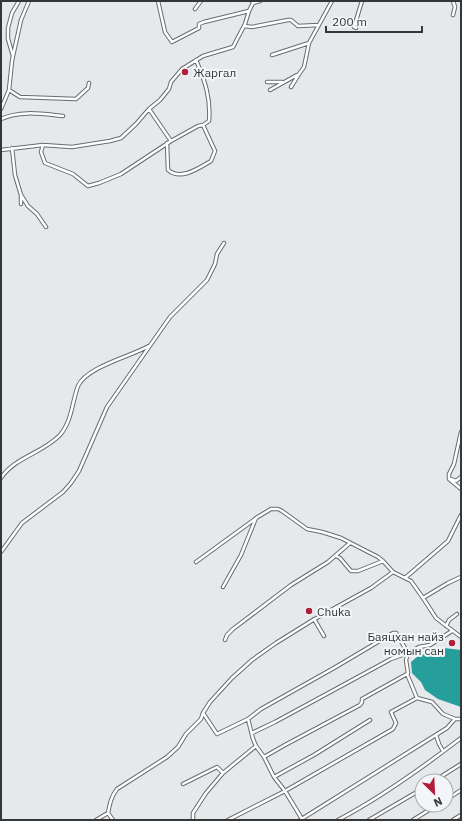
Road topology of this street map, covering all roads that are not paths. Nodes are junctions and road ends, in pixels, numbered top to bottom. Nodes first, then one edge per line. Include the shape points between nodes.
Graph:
1 (19, 1) edge
2 (29, 1) edge
3 (158, 1) edge
4 (200, 1) edge
5 (260, 1) edge
6 (332, 1) edge
7 (362, 1) edge
8 (454, 1) edge
9 (253, 2) edge
10 (194, 9) dead end
11 (248, 11) junction
12 (453, 15) dead end
13 (320, 25) junction
14 (244, 26) junction
15 (356, 28) dead end
16 (310, 43) junction
17 (272, 55) dead end
18 (12, 56) junction
19 (196, 60) junction
20 (299, 74) junction
21 (267, 82) dead end
22 (285, 82) junction
23 (89, 83) dead end
24 (291, 87) dead end
25 (9, 90) junction
26 (270, 90) dead end
27 (1, 109) edge
28 (149, 109) junction
29 (63, 116) dead end
30 (1, 119) edge
31 (203, 125) junction
32 (169, 142) junction
33 (43, 145) junction
34 (12, 148) junction
35 (1, 150) edge
36 (21, 195) junction
37 (21, 204) dead end
38 (46, 227) dead end
39 (224, 243) dead end
40 (152, 345) junction
41 (461, 432) edge
42 (1, 478) edge
43 (461, 478) edge
44 (449, 479) junction
45 (461, 488) edge
46 (265, 511) dead end
47 (461, 515) edge
48 (256, 518) junction
49 (350, 543) junction
50 (1, 552) edge
51 (336, 556) junction
52 (383, 561) junction
53 (196, 562) dead end
54 (393, 572) junction
55 (461, 577) edge
56 (405, 578) junction
57 (223, 587) dead end
58 (423, 598) junction
59 (457, 614) dead end
60 (314, 619) junction
61 (446, 626) junction
62 (452, 631) junction
63 (461, 633) edge
64 (458, 634) junction
65 (324, 636) dead end
66 (461, 637) edge
67 (225, 640) dead end
68 (408, 653) junction
69 (407, 674) junction
70 (417, 698) junction
71 (202, 713) junction
72 (248, 719) junction
73 (455, 719) junction
74 (461, 719) edge
75 (370, 720) dead end
76 (252, 733) junction
77 (436, 735) junction
78 (461, 738) edge
79 (256, 746) junction
80 (443, 751) junction
81 (264, 757) junction
82 (461, 764) edge
83 (223, 773) junction
84 (447, 773) edge
85 (274, 777) junction
86 (183, 784) dead end
87 (285, 791) junction
88 (414, 794) edge
89 (108, 812) junction
90 (425, 813) edge
91 (461, 815) edge
92 (301, 819) edge
93 (96, 820) edge
94 (113, 820) edge
95 (194, 820) edge
96 (228, 820) edge
97 (338, 820) edge
98 (370, 820) edge
99 (414, 820) edge
100 (453, 820) edge

1 - 18 street via 8,28
2 - 18 street via 21,20
3 - 11 street via 165,32 172,42 199,28 199,24
4 - 10 street
5 - 9 street
6 - 13 street
7 - 15 street via 354,27
8 - 12 street
9 - 11 street
11 - 14 street
13 - 14 street via 298,26 288,20 252,27
13 - 16 street
14 - 19 street via 232,47
16 - 17 street
16 - 20 street via 304,67
18 - 25 street
19 - 28 street via 182,70 160,100
19 - 31 street via 205,80 210,107 209,121
20 - 22 street
20 - 24 street
21 - 22 street
22 - 26 street
23 - 25 street via 88,88 76,98 20,97
25 - 27 street
28 - 32 street
28 - 33 street via 121,138 72,147
29 - 30 street via 10,114
31 - 32 street
31 - 32 street via 215,151 211,161 194,171 178,175 168,170
32 - 33 street via 121,174 88,186 73,174 45,163
33 - 34 street
34 - 35 street
34 - 36 street
36 - 37 street
36 - 38 street
39 - 40 street via 207,280 170,317
40 - 42 street via 95,370 83,379 60,435 20,460
40 - 50 street via 107,406 79,471 71,483 22,523
41 - 44 street
43 - 44 street via 456,481
44 - 45 street
46 - 48 street
47 - 56 street via 448,541
48 - 49 street via 272,509 278,509 307,529
48 - 53 street
48 - 57 street via 241,555
49 - 51 street
49 - 52 street
51 - 52 street via 351,571 358,571
51 - 67 street via 291,585 233,629
52 - 54 street
54 - 56 street
54 - 60 street via 371,588
55 - 58 street
56 - 58 street via 411,581
58 - 61 street via 436,618
59 - 61 street
60 - 65 street
60 - 71 street via 252,660 232,678
61 - 62 street
62 - 64 street
62 - 68 street via 430,645
63 - 64 street
64 - 66 street
68 - 69 street
68 - 72 street via 396,633 393,633
68 - 76 street via 391,659
69 - 70 street
69 - 81 street via 362,699 360,705
70 - 73 street via 432,702 442,714
70 - 87 street via 391,712 396,723 393,729
71 - 72 street via 217,734
71 - 89 street via 201,719 167,757 117,790 110,800
72 - 76 street
73 - 74 street
73 - 77 street via 448,728
75 - 85 street
76 - 79 street
77 - 80 street
77 - 92 street
78 - 80 street
79 - 81 street
79 - 83 street
80 - 97 street via 393,788
81 - 85 street
82 - 84 street
83 - 86 street via 218,767
83 - 95 street via 193,813
85 - 87 street
87 - 92 street
87 - 96 street
88 - 98 street
89 - 93 street
89 - 94 street
90 - 99 street
91 - 100 street

